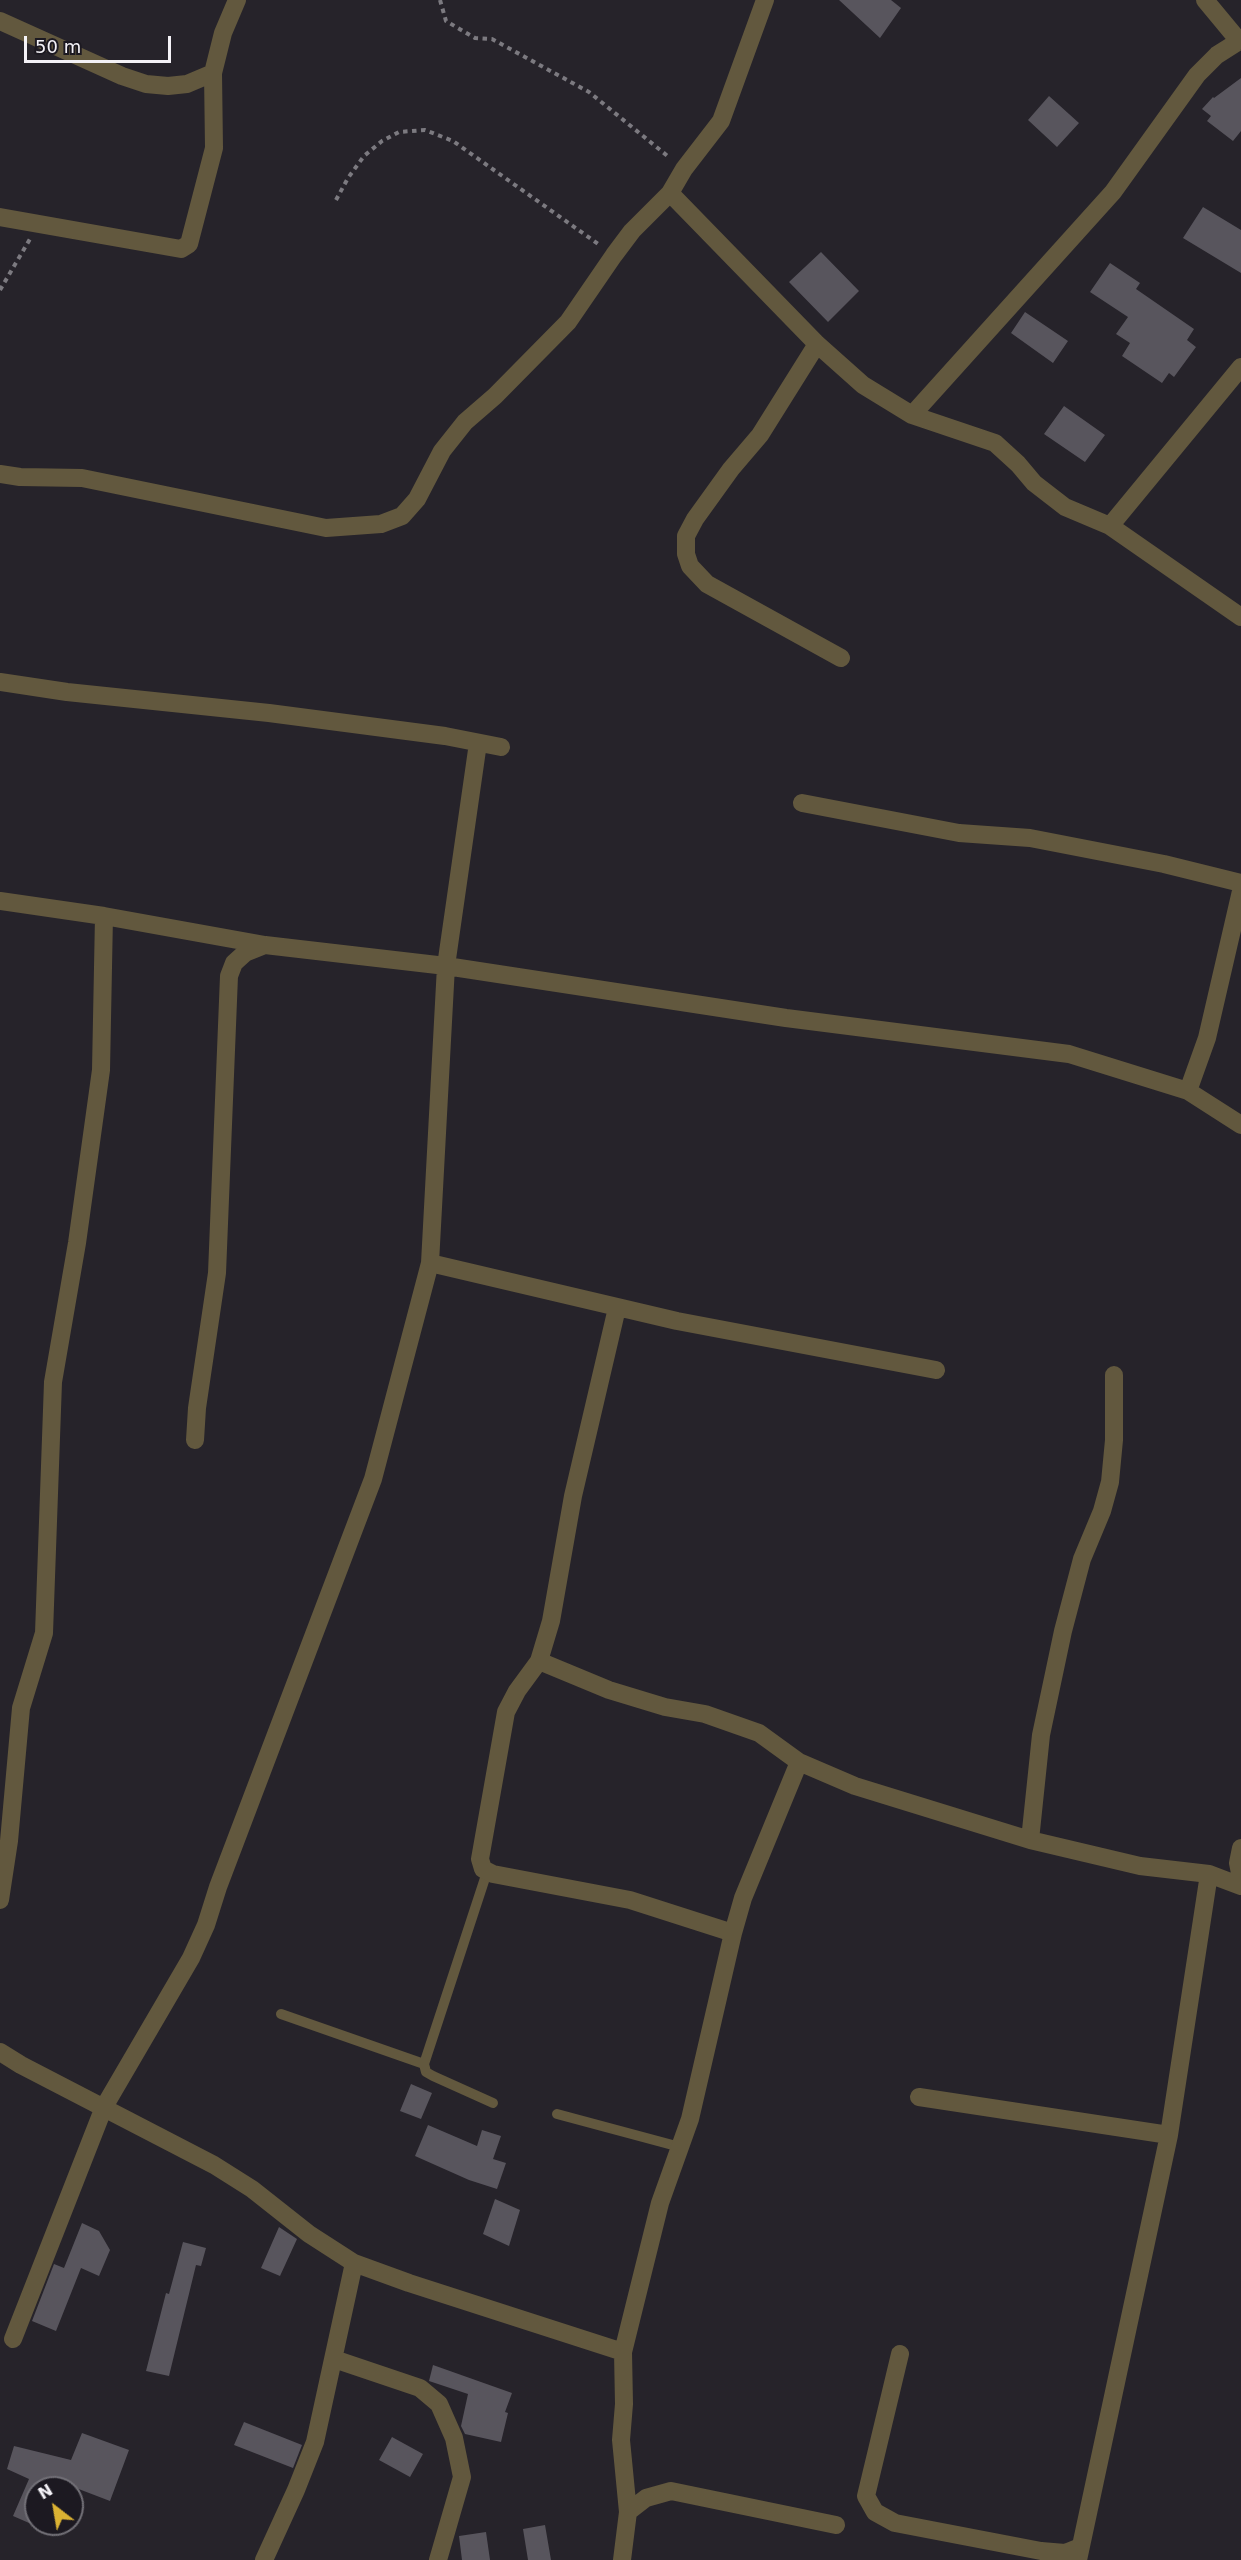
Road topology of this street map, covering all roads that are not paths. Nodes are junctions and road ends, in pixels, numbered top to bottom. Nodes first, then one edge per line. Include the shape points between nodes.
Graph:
1 (237, 0) edge
2 (765, 0) edge
3 (1205, 0) edge
4 (0, 21) edge
5 (1240, 41) edge
6 (213, 73) junction
7 (670, 193) junction
8 (0, 217) edge
9 (817, 344) junction
10 (1241, 367) edge
11 (912, 415) junction
12 (0, 474) edge
13 (1110, 526) junction
14 (1241, 617) edge
15 (841, 658) dead end
16 (0, 682) edge
17 (478, 743) junction
18 (501, 747) dead end
19 (802, 803) dead end
20 (1241, 883) edge
21 (1241, 891) edge
22 (0, 901) edge
23 (104, 916) junction
24 (265, 945) junction
25 (446, 966) junction
26 (1188, 1091) junction
27 (1241, 1125) edge
28 (430, 1263) junction
29 (618, 1308) junction
30 (936, 1370) dead end
31 (1114, 1375) dead end
32 (195, 1440) dead end
33 (539, 1661) junction
34 (799, 1762) junction
35 (1029, 1840) junction
36 (1241, 1848) edge
37 (488, 1872) junction
38 (1209, 1874) junction
39 (1241, 1878) edge
40 (1241, 1886) edge
41 (0, 1900) edge
42 (733, 1933) junction
43 (281, 2014) dead end
44 (0, 2052) edge
45 (424, 2064) junction
46 (919, 2097) dead end
47 (493, 2103) dead end
48 (104, 2108) junction
49 (557, 2114) dead end
50 (1168, 2135) junction
51 (680, 2147) junction
52 (354, 2263) junction
53 (13, 2339) dead end
54 (623, 2352) junction
55 (900, 2354) dead end
56 (334, 2359) junction
57 (628, 2512) junction
58 (836, 2525) dead end
59 (1079, 2553) edge
60 (264, 2560) edge
61 (438, 2560) edge
62 (622, 2560) edge

1 - 6 street
2 - 7 street via 721,121
3 - 5 street
4 - 6 street via 146,84 187,84
5 - 11 street via 1217,55 1197,75 1113,192
6 - 8 street via 214,148 189,244 171,249
7 - 9 street
7 - 12 street via 632,231 568,322 465,422 402,516 381,524 326,528 82,478
9 - 11 street via 863,385
9 - 15 street via 760,435 695,519 686,536 686,554 690,566 707,584
10 - 13 street
11 - 13 street via 995,443 1034,483 1065,507
13 - 14 street
16 - 17 street via 269,713
17 - 18 street
17 - 25 street
19 - 20 street via 960,833 1030,838
21 - 26 street via 1207,1038
22 - 23 street
23 - 24 street
23 - 41 street via 101,1070 53,1382 44,1634 21,1708
24 - 25 street
24 - 32 street via 245,953 234,963 229,976 217,1273
25 - 26 street via 786,1018 1069,1054
25 - 28 street
26 - 27 street
28 - 29 street
28 - 48 street via 373,1479 207,1924
29 - 30 street
29 - 33 street
31 - 35 street via 1110,1482 1082,1559 1063,1631 1041,1735
33 - 34 street via 609,1690 705,1714 759,1733
33 - 37 street via 506,1712 480,1858
34 - 35 street via 855,1786
34 - 42 street via 743,1898
35 - 38 street via 1140,1866
36 - 39 street
37 - 42 street via 609,1894
37 - 45 lane
38 - 40 street
38 - 50 street
42 - 51 street
43 - 45 lane
44 - 48 street
45 - 47 lane via 426,2072 433,2076
46 - 50 street
48 - 52 street via 252,2188 309,2234
48 - 53 street
49 - 51 lane
50 - 59 street
51 - 54 street via 660,2203
52 - 54 street
52 - 56 street
54 - 57 street via 621,2440
55 - 59 street via 866,2496 875,2512 895,2523 1041,2551
56 - 60 street via 315,2442
56 - 61 street via 420,2388 439,2404 454,2438 462,2477
57 - 58 street via 646,2498 671,2491
57 - 62 street

